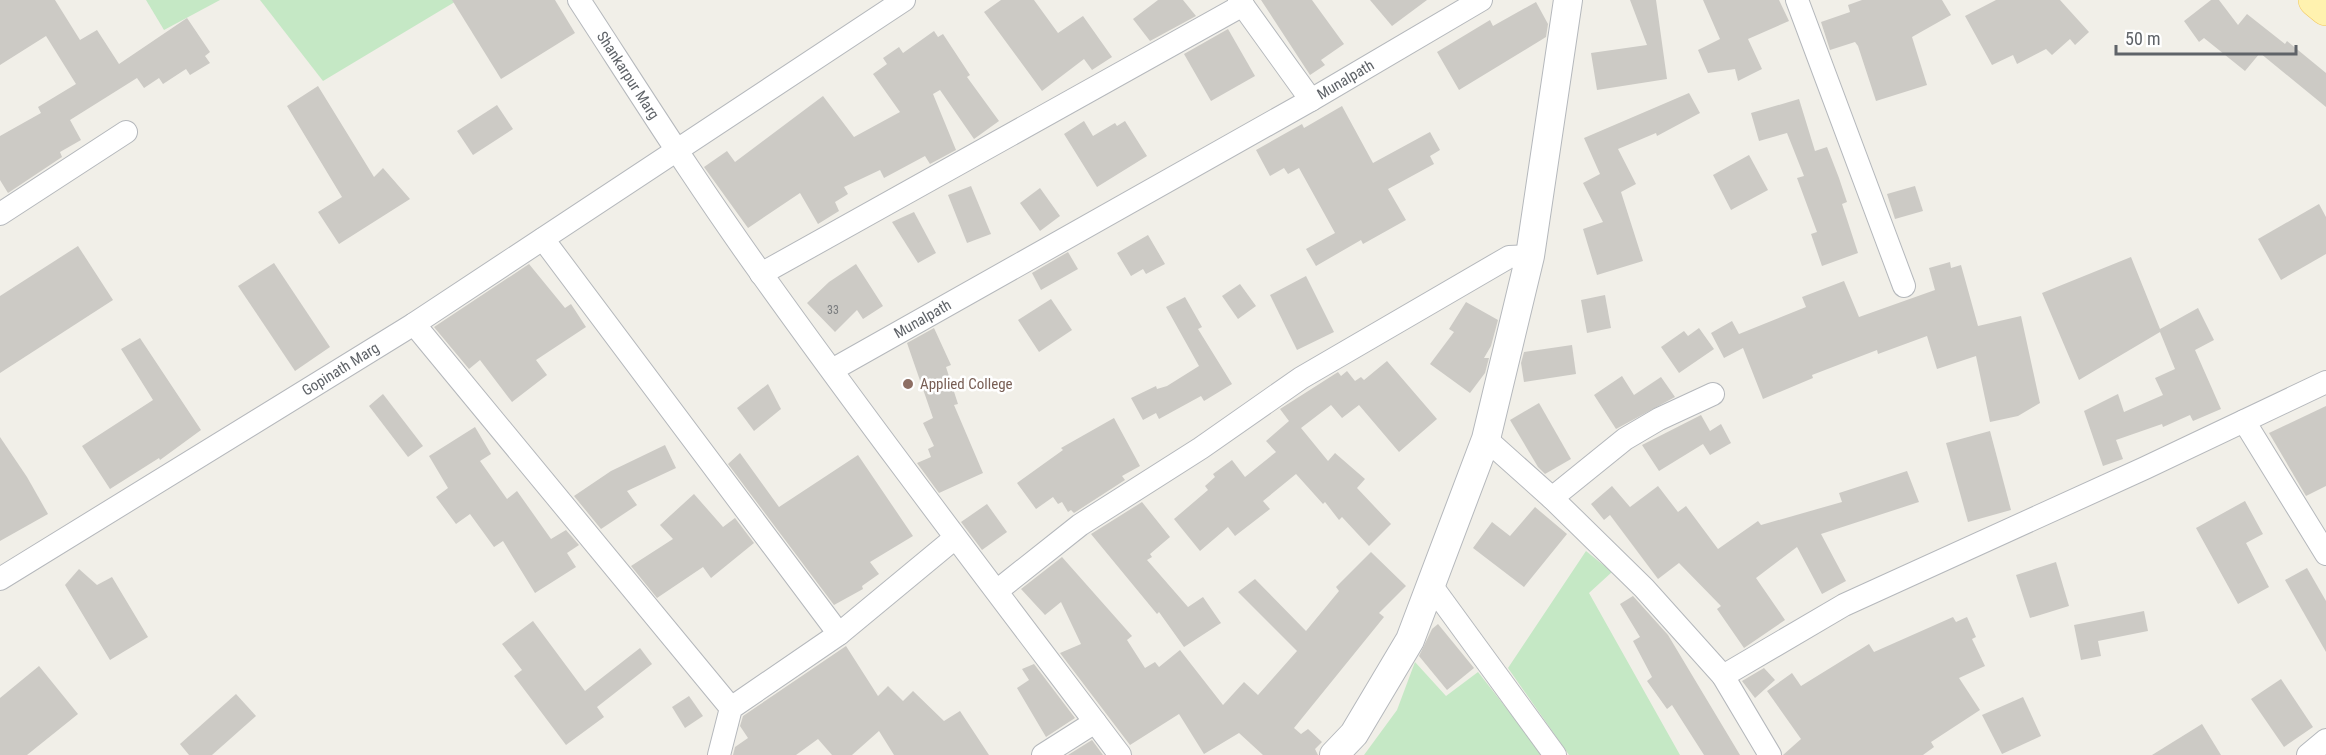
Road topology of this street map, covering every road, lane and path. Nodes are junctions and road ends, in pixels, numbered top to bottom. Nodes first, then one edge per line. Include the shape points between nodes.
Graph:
1 (579, 0) edge
2 (904, 0) edge
3 (1481, 0) edge
4 (1568, 0) edge
5 (1797, 0) edge
6 (2315, 0) edge
7 (1241, 2) edge
8 (2326, 9) edge
9 (1311, 100) junction
10 (126, 132) dead end
11 (677, 151) junction
12 (0, 214) edge
13 (543, 239) junction
14 (1530, 256) junction
15 (761, 274) junction
16 (1904, 286) dead end
17 (414, 324) junction
18 (832, 370) junction
19 (2326, 382) edge
20 (1713, 394) dead end
21 (2244, 421) junction
22 (1486, 440) junction
23 (1552, 498) junction
24 (956, 538) junction
25 (2326, 554) edge
26 (0, 579) edge
27 (1431, 585) junction
28 (998, 590) junction
29 (839, 634) junction
30 (1723, 676) junction
31 (731, 708) junction
32 (1095, 722) junction
33 (2326, 740) edge
34 (719, 755) edge
35 (1043, 755) edge
36 (1120, 755) edge
37 (1334, 755) edge
38 (1555, 755) edge
39 (1770, 755) edge
40 (2308, 755) edge

1 - 11 street, Shankarpur Marg
2 - 11 street, Gopinath Marg
3 - 9 street, Munalpath
4 - 14 street
5 - 16 street
6 - 8 main road
7 - 9 street
7 - 15 street
9 - 18 street, Munalpath
10 - 12 street
11 - 13 street, Gopinath Marg
11 - 15 street, Shankarpur Marg
13 - 17 street, Gopinath Marg
13 - 29 street
14 - 22 street
14 - 28 street via 1509,257 1301,378 1080,525
15 - 18 street, Shankarpur Marg
17 - 26 street, Gopinath Marg
17 - 31 street
18 - 24 street
19 - 21 street
20 - 23 street via 1625,439
21 - 25 street
21 - 30 street via 1845,605
22 - 23 street
22 - 27 street
23 - 30 street via 1644,588
24 - 28 street
24 - 29 street
27 - 37 street via 1410,640 1354,734
27 - 38 street
28 - 32 street
29 - 31 street
30 - 39 street
31 - 34 street
32 - 35 street
32 - 36 street
33 - 40 street

